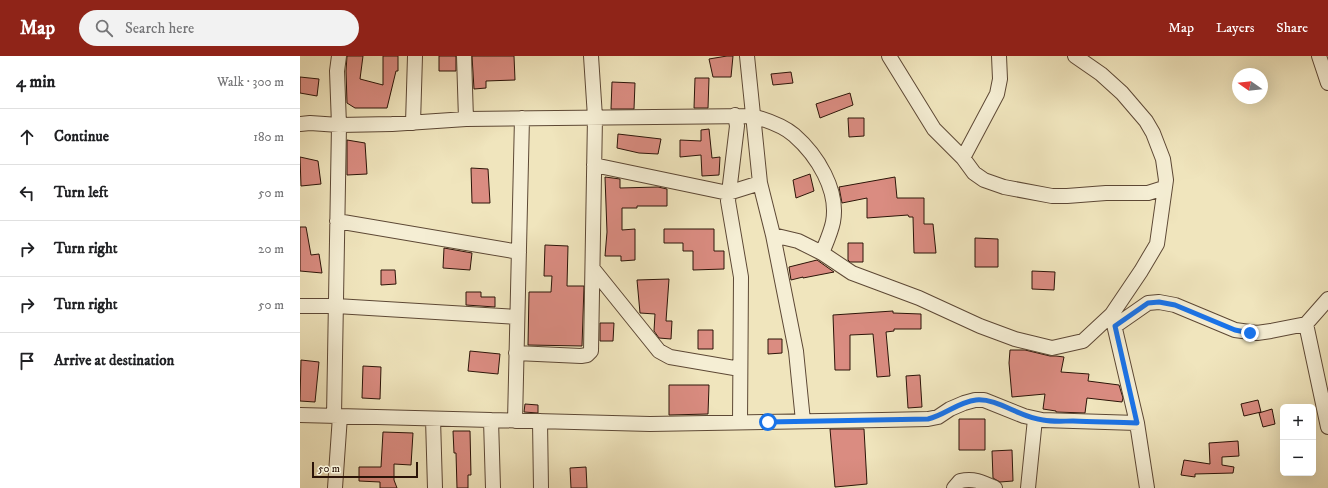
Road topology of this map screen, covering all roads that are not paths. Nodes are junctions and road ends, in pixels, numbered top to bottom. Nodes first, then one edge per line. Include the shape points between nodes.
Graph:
1 (339, 56) edge
2 (415, 56) edge
3 (464, 56) edge
4 (591, 56) edge
5 (747, 56) edge
6 (889, 56) edge
7 (999, 56) edge
8 (1075, 56) edge
9 (1319, 56) edge
10 (1328, 83) edge
11 (735, 115) junction
12 (752, 116) junction
13 (595, 117) junction
14 (522, 118) junction
15 (466, 119) junction
16 (413, 123) junction
17 (300, 124) edge
18 (339, 125) junction
19 (963, 158) junction
20 (594, 165) junction
21 (760, 183) junction
22 (1164, 188) junction
23 (728, 193) junction
24 (337, 221) junction
25 (773, 235) junction
26 (519, 252) junction
27 (822, 254) junction
28 (593, 269) junction
29 (1328, 299) edge
30 (300, 306) edge
31 (336, 306) junction
32 (517, 317) junction
33 (1113, 320) junction
34 (1306, 324) junction
35 (516, 353) junction
36 (740, 369) junction
37 (1324, 388) edge
38 (300, 416) edge
39 (337, 416) junction
40 (433, 419) junction
41 (1035, 419) junction
42 (491, 420) junction
43 (515, 421) junction
44 (540, 421) junction
45 (803, 421) junction
46 (740, 422) junction
47 (1137, 423) junction
48 (1328, 427) edge
49 (335, 488) edge
50 (435, 488) edge
51 (493, 488) edge
52 (541, 488) edge
53 (954, 488) edge
54 (995, 488) edge
55 (1028, 488) edge
56 (1147, 488) edge

1 - 18 street
2 - 16 street
3 - 15 street
4 - 13 street
5 - 12 street
6 - 19 street via 934,129
7 - 19 street via 1000,78 996,94
8 - 22 street via 1122,92 1146,121 1163,159 1166,180
9 - 10 street
11 - 12 street
11 - 13 street
11 - 23 street via 737,126
12 - 21 street
12 - 27 street via 774,123 793,135 815,157 828,182 834,202 834,221
13 - 14 street
13 - 20 street
14 - 15 street
14 - 26 street
15 - 16 street
16 - 18 street
17 - 18 street
18 - 24 street
19 - 22 street via 974,173 984,180 1004,187 1052,196 1148,193
20 - 23 street
20 - 28 street
21 - 23 street
21 - 25 street
22 - 33 street via 1157,244
23 - 36 street via 741,277
24 - 26 street
24 - 31 street
25 - 27 street via 798,241
25 - 45 street via 796,351
26 - 32 street
27 - 33 street via 852,273 919,298 980,326 1015,339 1052,348 1083,341
28 - 35 street via 591,351 581,356
28 - 36 street via 659,351 670,357
29 - 34 street
30 - 31 street
31 - 32 street
31 - 39 street
32 - 35 street
33 - 34 street via 1148,303 1159,302 1175,305 1235,330 1250,333
33 - 47 street
34 - 37 street
35 - 43 street
36 - 46 street
37 - 48 street
38 - 39 street
39 - 40 street
39 - 49 street
40 - 42 street
40 - 50 street
41 - 45 street via 984,400 975,400 928,419
41 - 47 street
41 - 55 street
42 - 43 street
42 - 51 street
43 - 44 street
44 - 46 street via 650,424
44 - 52 street
45 - 46 street
47 - 56 street
53 - 54 street via 960,480 969,479

